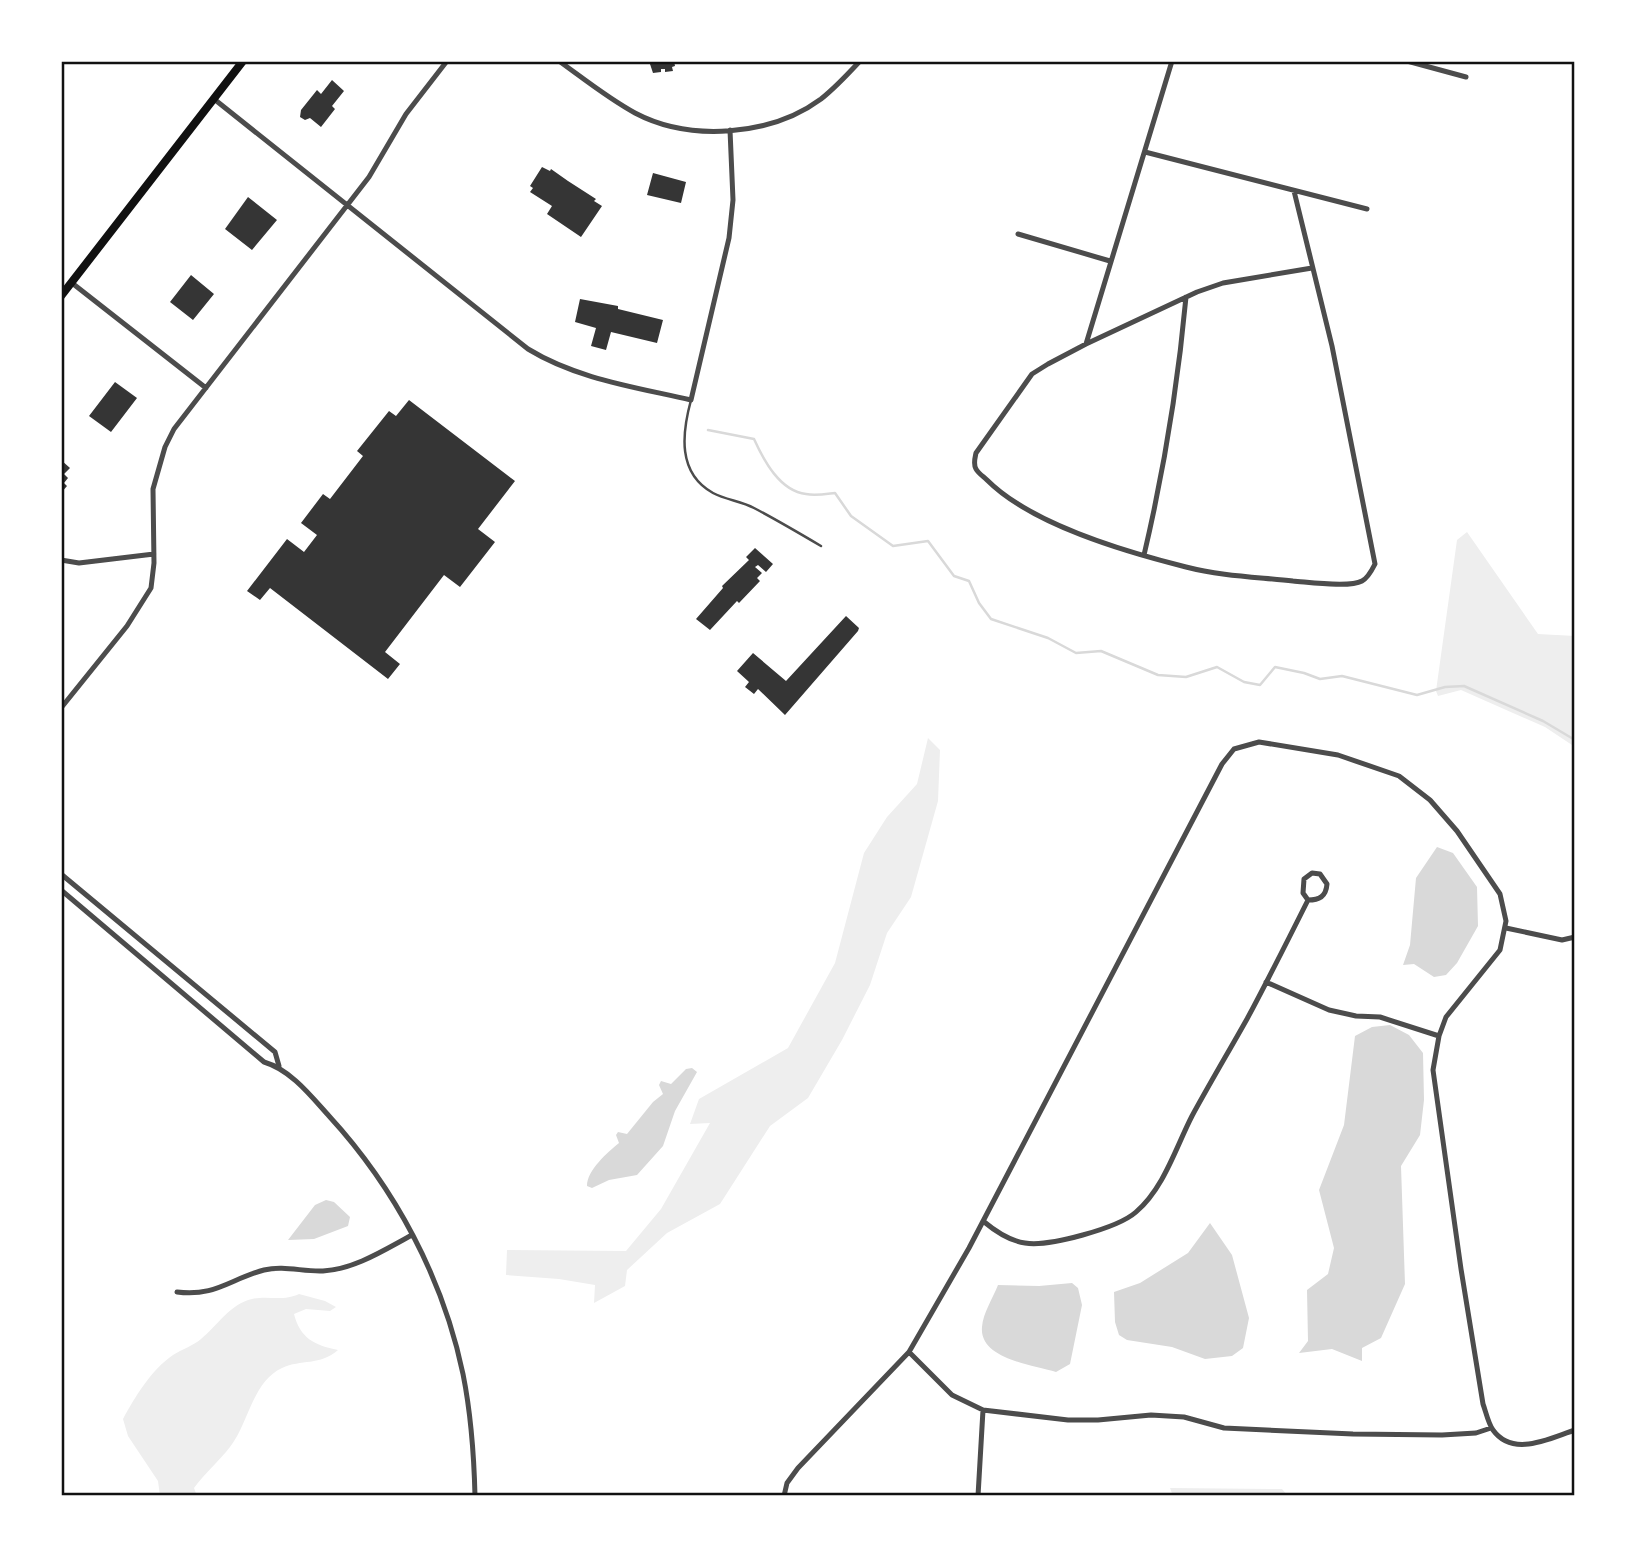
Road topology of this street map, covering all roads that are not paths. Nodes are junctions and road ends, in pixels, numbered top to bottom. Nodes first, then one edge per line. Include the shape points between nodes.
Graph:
1 (243, 61) edge
2 (447, 61) edge
3 (559, 61) edge
4 (860, 61) edge
5 (1172, 61) edge
6 (1407, 61) edge
7 (1466, 77) dead end
8 (214, 99) junction
9 (730, 130) junction
10 (1145, 152) junction
11 (1294, 191) junction
12 (347, 205) junction
13 (1367, 209) dead end
14 (1018, 234) dead end
15 (1110, 261) junction
16 (1312, 268) junction
17 (72, 283) junction
18 (61, 296) edge
19 (1186, 298) junction
20 (1086, 344) junction
21 (206, 388) junction
22 (691, 400) junction
23 (821, 546) dead end
24 (154, 554) junction
25 (1144, 555) junction
26 (61, 560) edge
27 (61, 708) edge
28 (61, 874) edge
29 (61, 890) edge
30 (1308, 900) junction
31 (1506, 928) junction
32 (1575, 937) edge
33 (1266, 982) junction
34 (1439, 1036) junction
35 (279, 1066) junction
36 (984, 1221) junction
37 (412, 1235) junction
38 (177, 1292) dead end
39 (909, 1352) junction
40 (983, 1410) junction
41 (1491, 1428) junction
42 (1575, 1430) edge
43 (475, 1496) edge
44 (784, 1496) edge
45 (978, 1496) edge

1 - 8 main road
2 - 12 street via 412,105
3 - 9 street via 635,113 684,129
4 - 9 street via 802,111
5 - 10 street
6 - 7 street
8 - 12 street
8 - 17 main road
9 - 22 street via 733,200 729,238
10 - 11 street
10 - 15 street
11 - 13 street
11 - 16 street
12 - 21 street
12 - 22 street via 528,349 555,365
14 - 15 street
15 - 20 street
16 - 19 street via 1223,284
16 - 25 street via 1375,564 1368,576 1353,583 1298,581 1221,573
17 - 18 main road
17 - 21 street
19 - 20 street
19 - 25 street via 1164,466
20 - 25 street via 1032,374 974,462 1006,496 1055,523
21 - 24 street via 174,429 158,465 152,498
22 - 23 lane via 682,441 701,484
24 - 26 street via 79,563
24 - 27 street via 151,588 145,598
28 - 35 street via 275,1052
29 - 35 street via 264,1062
30 - 30 street via 1302,884 1308,875 1317,873 1326,880 1326,893
30 - 33 street
31 - 32 street via 1562,940
31 - 34 street via 1500,950 1446,1017
31 - 36 street via 1500,894 1457,831 1430,800 1399,776 1338,755 1259,742 1234,749 1222,764
33 - 34 street via 1329,1010 1380,1017
33 - 36 street via 1162,1178 1136,1212 1105,1228 1038,1244 1004,1236
34 - 41 street via 1433,1070 1440,1129 1483,1404
35 - 37 street via 350,1140
36 - 39 street
37 - 38 street via 348,1267 322,1271 277,1268 197,1294
37 - 43 street via 439,1290 463,1373
39 - 40 street via 952,1395
39 - 44 street via 797,1468
40 - 41 street via 1068,1420 1184,1417 1224,1428 1353,1434 1442,1435
40 - 45 street
41 - 42 street via 1511,1443 1522,1445

